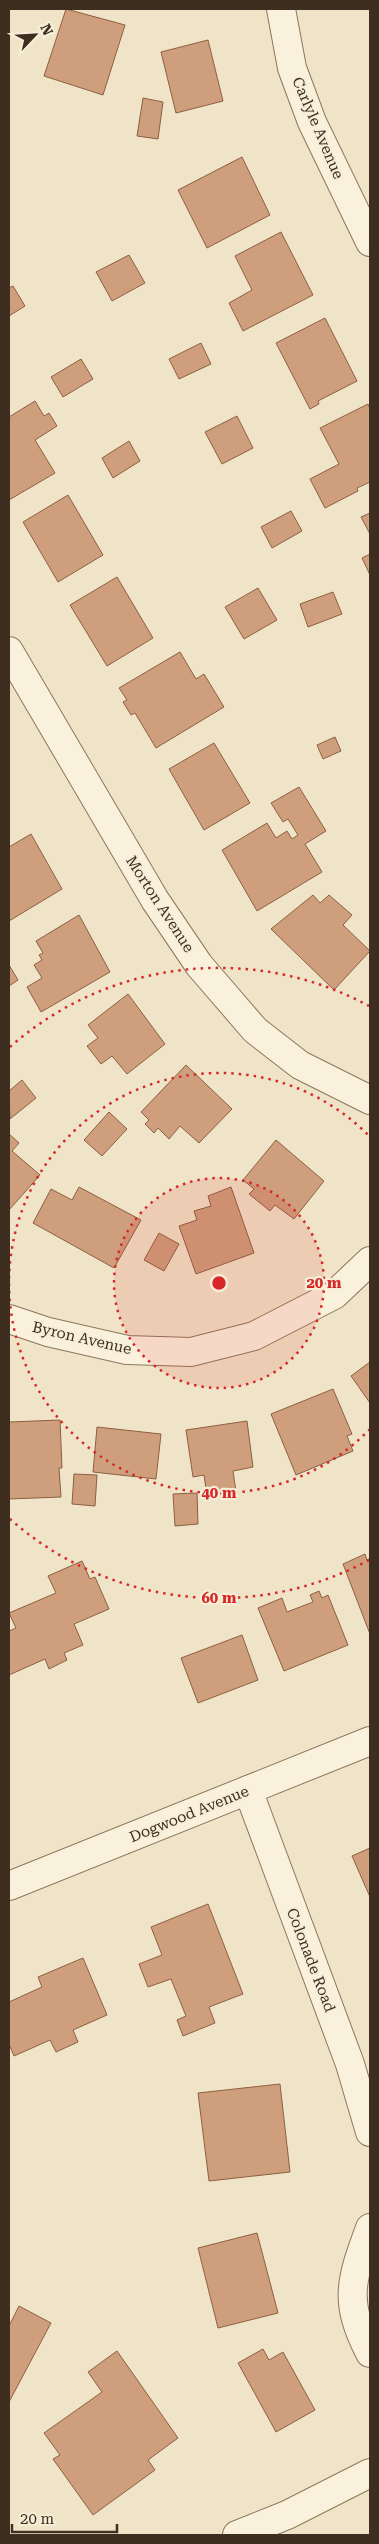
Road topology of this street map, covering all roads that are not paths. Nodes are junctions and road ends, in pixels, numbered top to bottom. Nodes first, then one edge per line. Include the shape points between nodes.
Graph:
1 (281, 9) edge
2 (370, 242) edge
3 (9, 651) edge
4 (370, 1100) edge
5 (370, 1261) edge
6 (9, 1319) edge
7 (370, 1741) edge
8 (248, 1790) junction
9 (9, 1886) edge
10 (370, 2132) edge
11 (370, 2228) edge
12 (370, 2353) edge
13 (370, 2473) edge
14 (237, 2535) edge

1 - 2 street, Carlyle Avenue via 292,68 312,122
3 - 4 street, Morton Avenue via 155,900 199,965 255,1030 300,1064
5 - 6 street, Byron Avenue via 334,1295 254,1336 191,1352 127,1350 48,1332
7 - 8 street, Dogwood Avenue
8 - 9 street, Dogwood Avenue
8 - 10 street, Colonade Road via 350,2064
11 - 12 street via 354,2273 351,2295 359,2332
13 - 14 street via 320,2500

